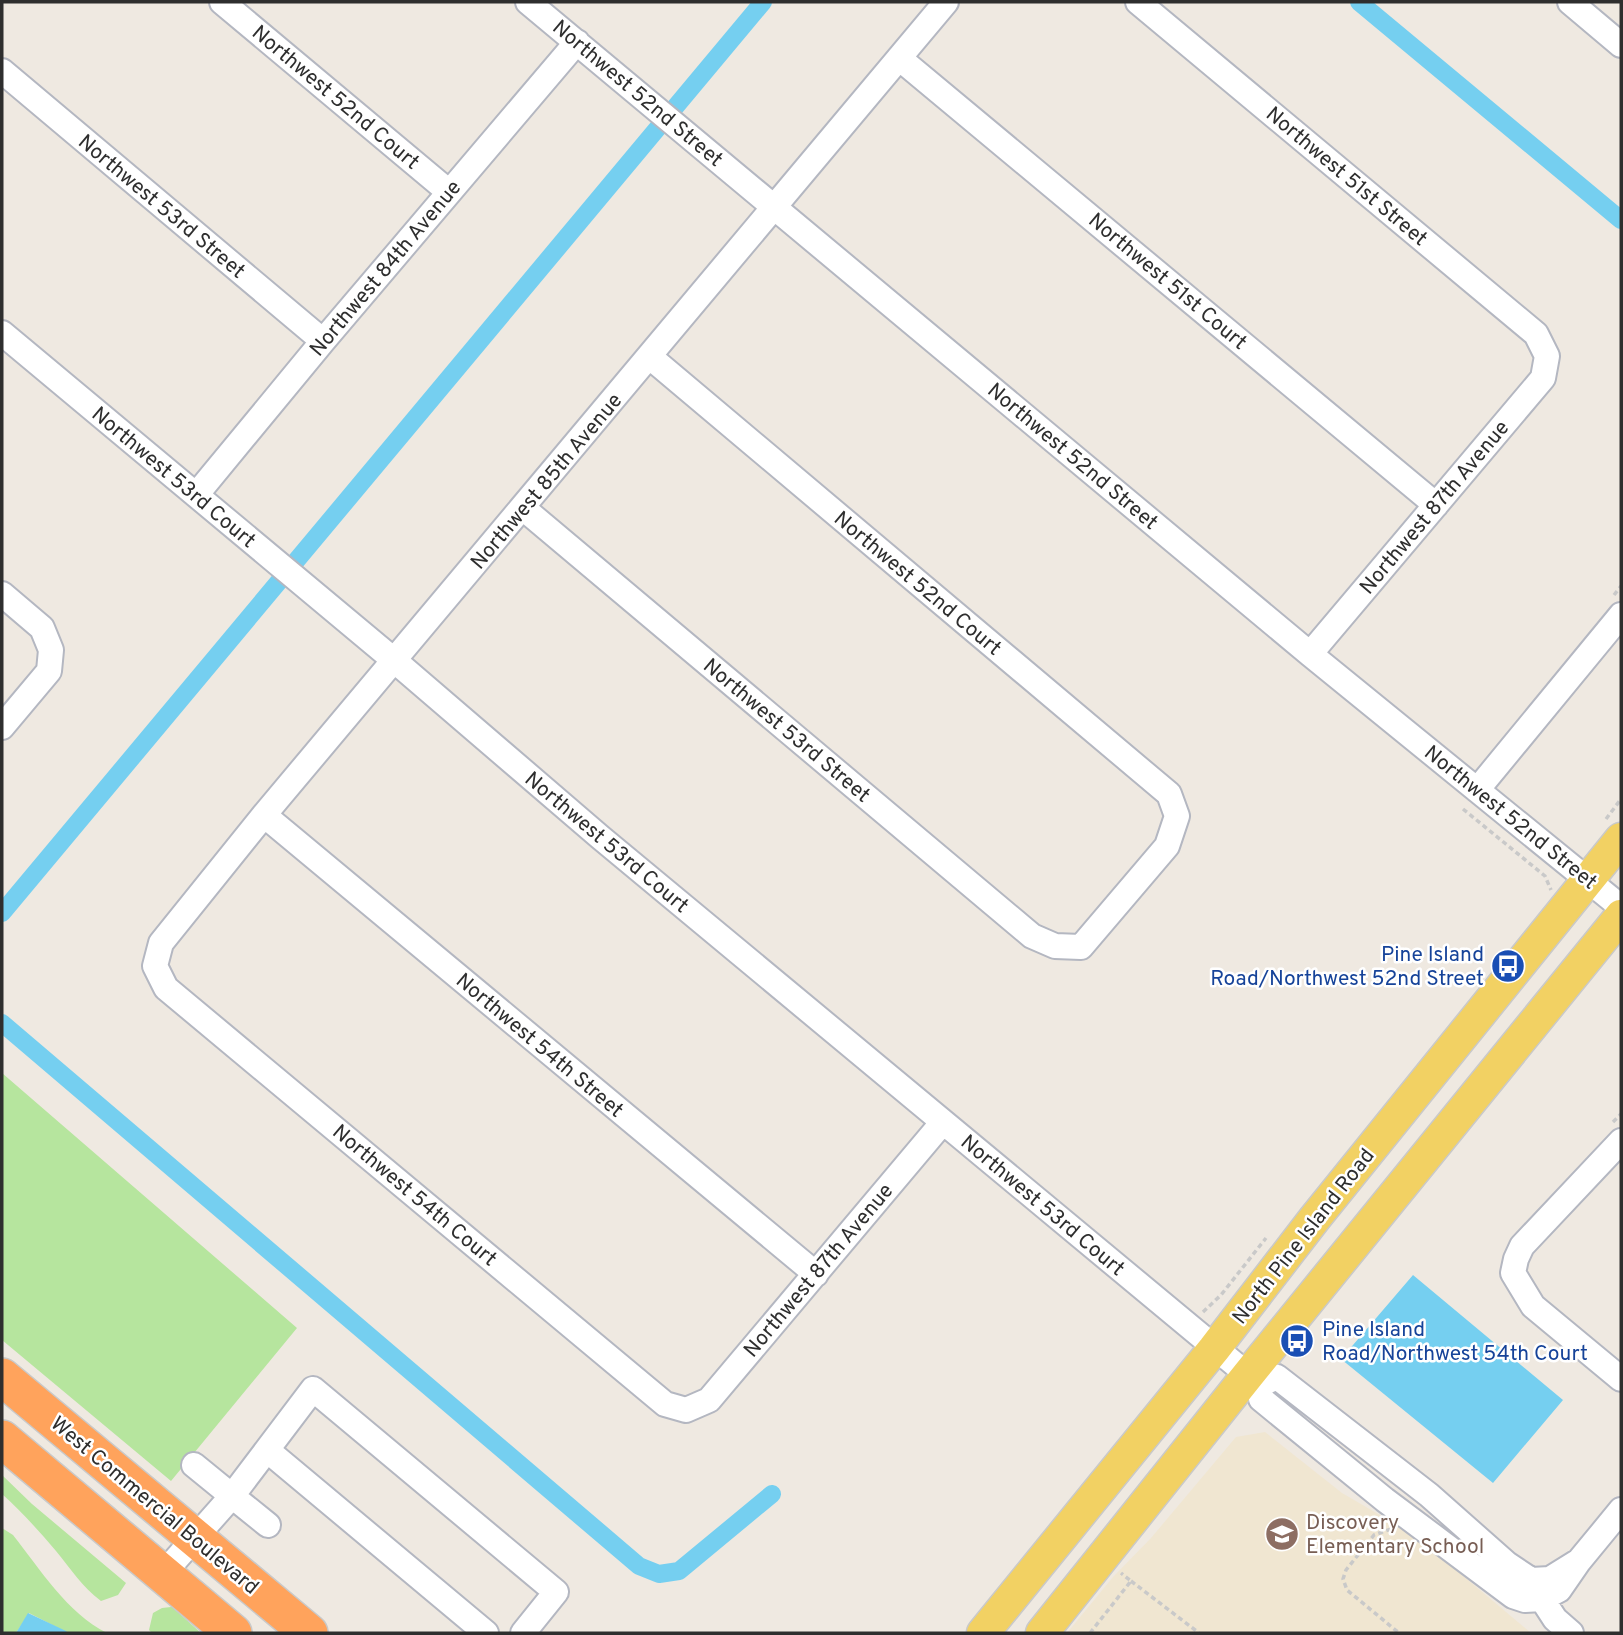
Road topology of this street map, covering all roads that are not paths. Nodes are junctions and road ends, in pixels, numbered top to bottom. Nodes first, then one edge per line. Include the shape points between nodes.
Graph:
1 (222, 2) edge
2 (528, 2) edge
3 (946, 2) edge
4 (1138, 2) edge
5 (1570, 2) edge
6 (577, 43) junction
7 (1621, 45) edge
8 (899, 58) junction
9 (2, 71) edge
10 (449, 192) junction
11 (774, 206) junction
12 (2, 333) edge
13 (323, 341) junction
14 (1547, 356) joint
15 (650, 357) junction
16 (196, 495) junction
17 (1436, 505) junction
18 (523, 508) junction
19 (2, 594) edge
20 (1617, 606) edge
21 (1310, 654) junction
22 (395, 661) junction
23 (2, 727) edge
24 (1470, 799) junction
25 (264, 815) junction
26 (1615, 827) edge
27 (1588, 880) junction
28 (1621, 907) edge
29 (1621, 916) edge
30 (1055, 946) joint
31 (155, 966) joint
32 (943, 1122) junction
33 (1616, 1132) edge
34 (816, 1274) junction
35 (1203, 1339) junction
36 (2, 1377) edge
37 (1621, 1379) edge
38 (1254, 1380) junction
39 (686, 1410) joint
40 (2, 1439) edge
41 (267, 1450) junction
42 (194, 1465) dead end
43 (232, 1496) junction
44 (268, 1525) dead end
45 (1617, 1525) edge
46 (195, 1538) junction
47 (1482, 1541) junction
48 (1467, 1560) junction
49 (1579, 1562) junction
50 (163, 1575) junction
51 (1542, 1599) junction
52 (233, 1633) edge
53 (309, 1633) edge
54 (486, 1633) edge
55 (523, 1633) edge
56 (983, 1633) edge
57 (1042, 1633) edge
58 (1571, 1633) edge

1 - 10 street, Northwest 52nd Court
2 - 6 street, Northwest 52nd Street
3 - 8 street, Northwest 85th Avenue
4 - 14 street, Northwest 51st Street via 1536,334
5 - 7 street
6 - 10 street, Northwest 84th Avenue
6 - 11 street, Northwest 52nd Street
8 - 11 street, Northwest 85th Avenue
8 - 17 street, Northwest 51st Court
9 - 13 street, Northwest 53rd Street
10 - 13 street, Northwest 84th Avenue
11 - 15 street, Northwest 85th Avenue
11 - 21 street, Northwest 52nd Street
12 - 16 street, Northwest 53rd Court
13 - 16 street, Northwest 84th Avenue
14 - 17 street, Northwest 87th Avenue via 1543,378
15 - 18 street, Northwest 85th Avenue
15 - 30 street, Northwest 52nd Court via 1169,794 1177,816 1167,846 1081,947
16 - 22 street, Northwest 53rd Court
17 - 21 street, Northwest 87th Avenue
18 - 22 street, Northwest 85th Avenue
18 - 30 street, Northwest 53rd Street via 1032,936
19 - 23 street via 42,628 51,650 49,671
20 - 24 street
21 - 24 street, Northwest 52nd Street
22 - 25 street, Northwest 85th Avenue
22 - 32 street, Northwest 53rd Court
24 - 27 street, Northwest 52nd Street
25 - 31 street, Northwest 85th Avenue via 161,943
25 - 34 street, Northwest 54th Street
26 - 27 main road, North Pine Island Road
27 - 28 street, Northwest 52nd Street
27 - 35 main road, North Pine Island Road via 1315,1218
29 - 38 main road, North Pine Island Road
31 - 39 street, Northwest 54th Court via 166,988 665,1404
32 - 34 street, Northwest 87th Avenue
32 - 35 street, Northwest 53rd Court
33 - 37 street via 1522,1246 1513,1273 1533,1306
34 - 39 street, Northwest 87th Avenue via 709,1400
35 - 38 street
35 - 56 main road, North Pine Island Road
36 - 46 highway, West Commercial Boulevard
38 - 47 street via 1277,1377
38 - 48 street via 1261,1399
38 - 57 main road, North Pine Island Road
40 - 50 highway
41 - 43 street
41 - 54 street
41 - 55 street via 313,1389 556,1592
42 - 43 street
43 - 44 street
43 - 46 street
45 - 49 street
46 - 50 street
46 - 53 highway, West Commercial Boulevard
47 - 48 street
47 - 49 street via 1531,1580 1550,1579
48 - 51 street via 1513,1596
49 - 51 street via 1559,1590
50 - 52 highway
51 - 58 street

